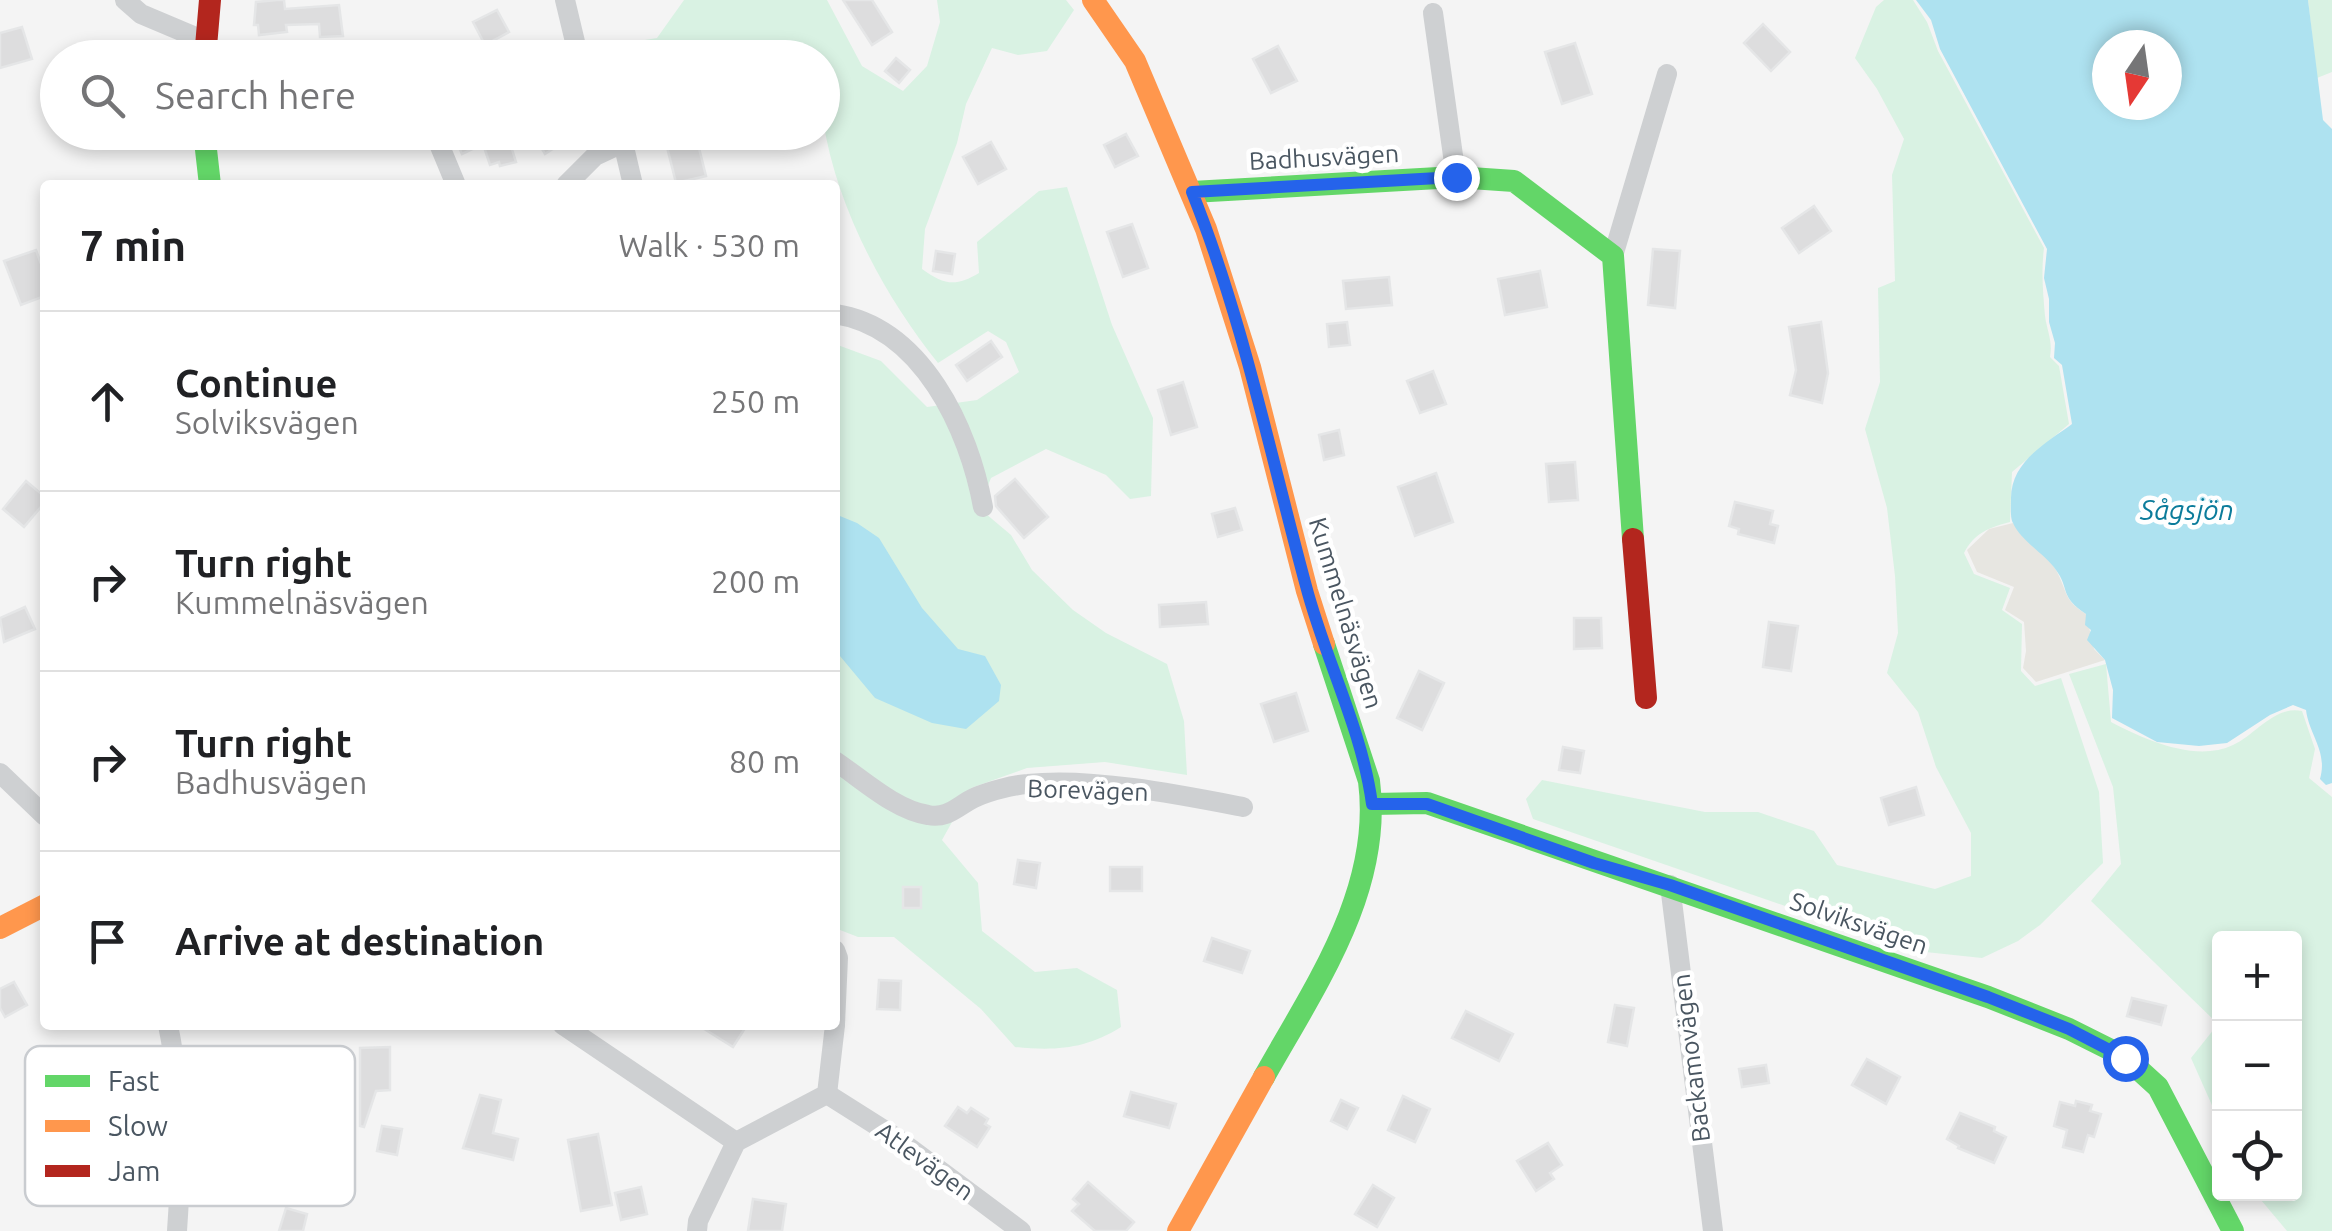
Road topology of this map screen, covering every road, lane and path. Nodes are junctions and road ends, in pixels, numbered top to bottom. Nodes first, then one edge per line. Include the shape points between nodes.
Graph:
1 (125, 0) edge
2 (210, 0) edge
3 (566, 0) edge
4 (1093, 0) edge
5 (1434, 13) dead end
6 (189, 40) edge
7 (206, 40) edge
8 (575, 40) edge
9 (1667, 74) dead end
10 (206, 150) edge
11 (441, 150) edge
12 (604, 150) edge
13 (625, 150) edge
14 (1456, 177) junction
15 (209, 180) edge
16 (454, 180) edge
17 (571, 180) edge
18 (633, 180) edge
19 (1192, 192) junction
20 (1614, 256) junction
21 (840, 315) edge
22 (983, 507) dead end
23 (1646, 698) dead end
24 (840, 764) edge
25 (0, 773) edge
26 (1372, 804) junction
27 (1242, 807) dead end
28 (40, 811) edge
29 (1670, 885) junction
30 (40, 908) edge
31 (0, 928) edge
32 (570, 1030) edge
33 (834, 1030) edge
34 (827, 1094) junction
35 (736, 1142) junction
36 (179, 1206) edge
37 (177, 1231) edge
38 (698, 1231) edge
39 (1021, 1231) edge
40 (1178, 1231) edge
41 (1714, 1231) edge
42 (2232, 1231) edge

1 - 6 street
2 - 7 street
3 - 8 street
4 - 19 street, Kummelnäsvägen via 1134,61
5 - 14 street
9 - 20 street
10 - 15 street
11 - 16 street
12 - 17 street
13 - 18 street
14 - 19 street, Badhusvägen
14 - 20 street, Badhusvägen via 1514,181
19 - 26 street, Kummelnäsvägen via 1250,367 1307,591
20 - 23 street
21 - 22 street via 871,324 924,368 976,471
24 - 27 street, Borevägen via 924,815 944,816 976,797 1028,784 1110,787
25 - 28 street
26 - 29 street, Solviksvägen via 1427,804
26 - 40 street, Kummelnäsvägen via 1370,841 1350,916
29 - 41 street, Backamovägen
29 - 42 street, Solviksvägen via 1988,997 2125,1058 2158,1087
30 - 31 street
32 - 35 street
33 - 34 street
34 - 35 street
34 - 39 street, Atlevägen
35 - 38 street
36 - 37 street

